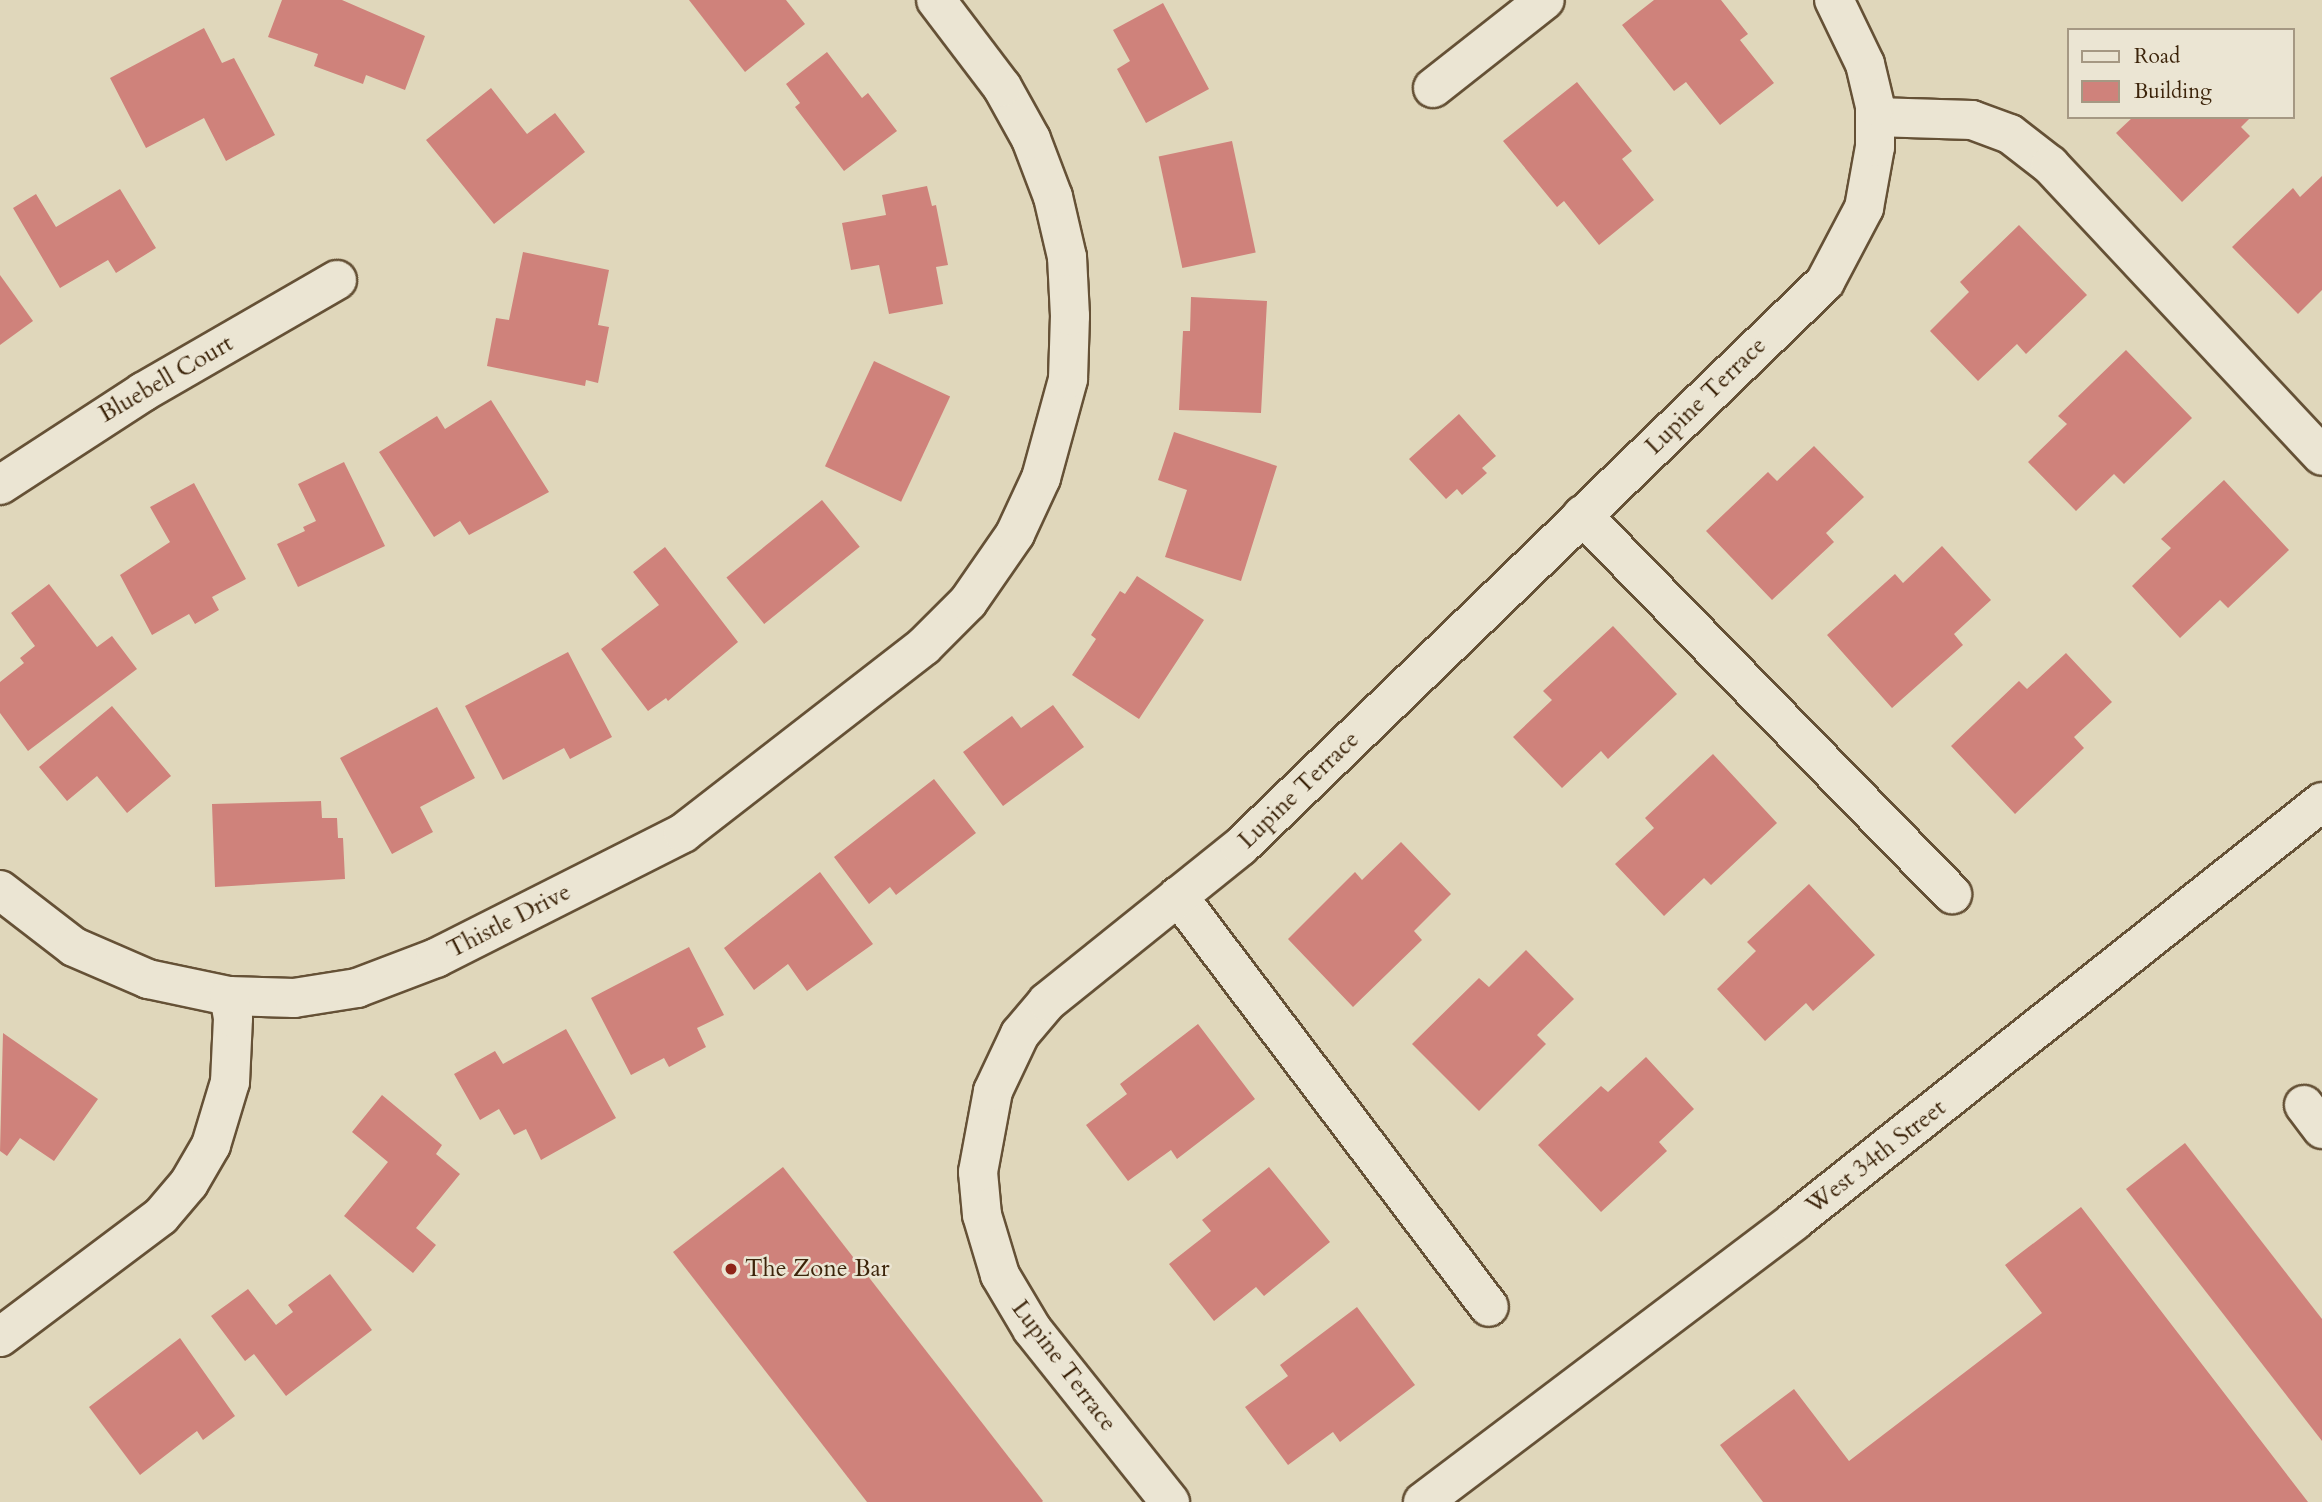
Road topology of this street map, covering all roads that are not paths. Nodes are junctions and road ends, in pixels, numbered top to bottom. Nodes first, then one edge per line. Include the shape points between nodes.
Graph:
1 (936, 0) edge
2 (1545, 0) edge
3 (1834, 0) edge
4 (1433, 88) dead end
5 (1875, 117) junction
6 (337, 280) dead end
7 (2322, 456) edge
8 (0, 485) edge
9 (1582, 515) junction
10 (2322, 802) edge
11 (0, 890) edge
12 (1952, 894) dead end
13 (1178, 897) junction
14 (229, 996) junction
15 (1489, 1307) dead end
16 (0, 1337) edge
17 (1170, 1502) edge
18 (1423, 1502) edge

1 - 14 street, Thistle Drive via 1023,121 1054,197 1067,257 1068,379 1049,451 1015,534 968,602 924,646 683,833 397,975 357,988 294,998
2 - 4 street
3 - 5 street, Lupine Terrace via 1865,64
5 - 7 street via 1972,120 2010,134 2050,164
5 - 9 street, Lupine Terrace via 1874,168 1864,208 1831,274
6 - 8 street, Bluebell Court via 143,392
9 - 12 street
9 - 13 street, Lupine Terrace via 1240,847
10 - 18 street, West 34th Street via 1794,1221
11 - 14 street, Thistle Drive via 57,936 110,965 188,990
13 - 15 street
13 - 17 street, Lupine Terrace via 1066,984 1020,1034 993,1091 978,1172 987,1236 1009,1293
14 - 16 street via 233,1018 230,1082 211,1145 189,1182 161,1216

